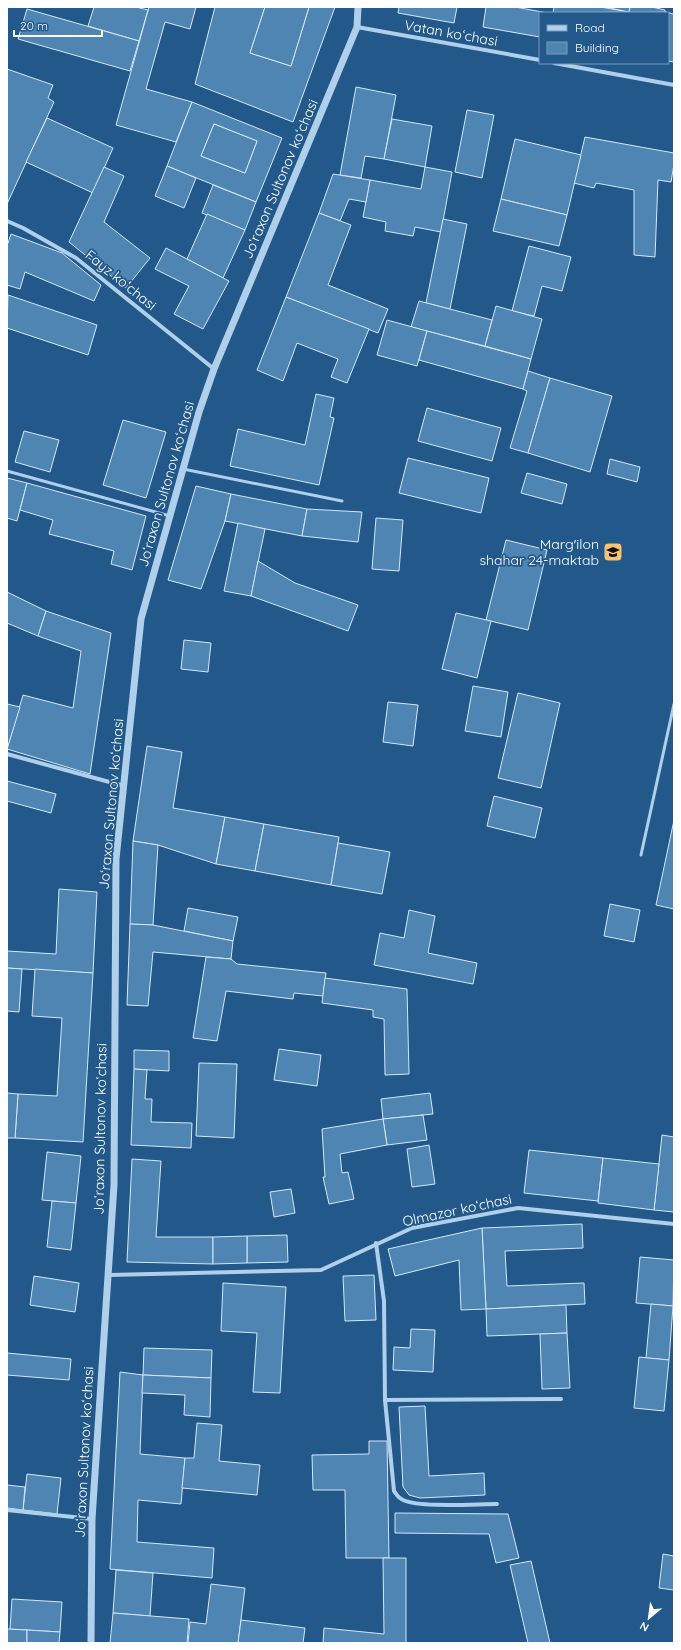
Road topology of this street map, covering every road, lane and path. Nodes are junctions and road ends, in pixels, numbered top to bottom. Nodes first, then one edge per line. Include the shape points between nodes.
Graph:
1 (358, 7) edge
2 (357, 27) junction
3 (539, 60) edge
4 (559, 64) edge
5 (674, 85) edge
6 (7, 221) edge
7 (214, 369) junction
8 (184, 469) junction
9 (7, 471) edge
10 (342, 501) dead end
11 (170, 516) junction
12 (674, 704) edge
13 (7, 754) edge
14 (124, 786) junction
15 (641, 855) dead end
16 (674, 1224) edge
17 (376, 1243) junction
18 (108, 1275) junction
19 (561, 1399) dead end
20 (385, 1400) junction
21 (497, 1504) dead end
22 (7, 1510) edge
23 (92, 1519) junction
24 (91, 1643) edge

1 - 2 street, Joʻraxon Sultonov koʻchasi
2 - 3 street, Vatan koʻchasi
2 - 7 street, Joʻraxon Sultonov koʻchasi
4 - 5 street
6 - 7 street, Fayz koʻchasi via 76,258
7 - 8 street, Joʻraxon Sultonov koʻchasi via 199,412
8 - 10 lane
8 - 11 street, Joʻraxon Sultonov koʻchasi
9 - 11 lane
11 - 14 street, Joʻraxon Sultonov koʻchasi via 141,619
12 - 15 lane
13 - 14 street
14 - 18 street, Joʻraxon Sultonov koʻchasi via 116,860 114,1185
16 - 17 street, Olmazor koʻchasi via 518,1208 412,1228
17 - 18 street, Olmazor koʻchasi via 321,1270
17 - 20 street via 384,1301
18 - 23 street, Joʻraxon Sultonov koʻchasi
19 - 20 street
20 - 21 street via 394,1491 398,1497 420,1504
22 - 23 street
23 - 24 street, Joʻraxon Sultonov koʻchasi

